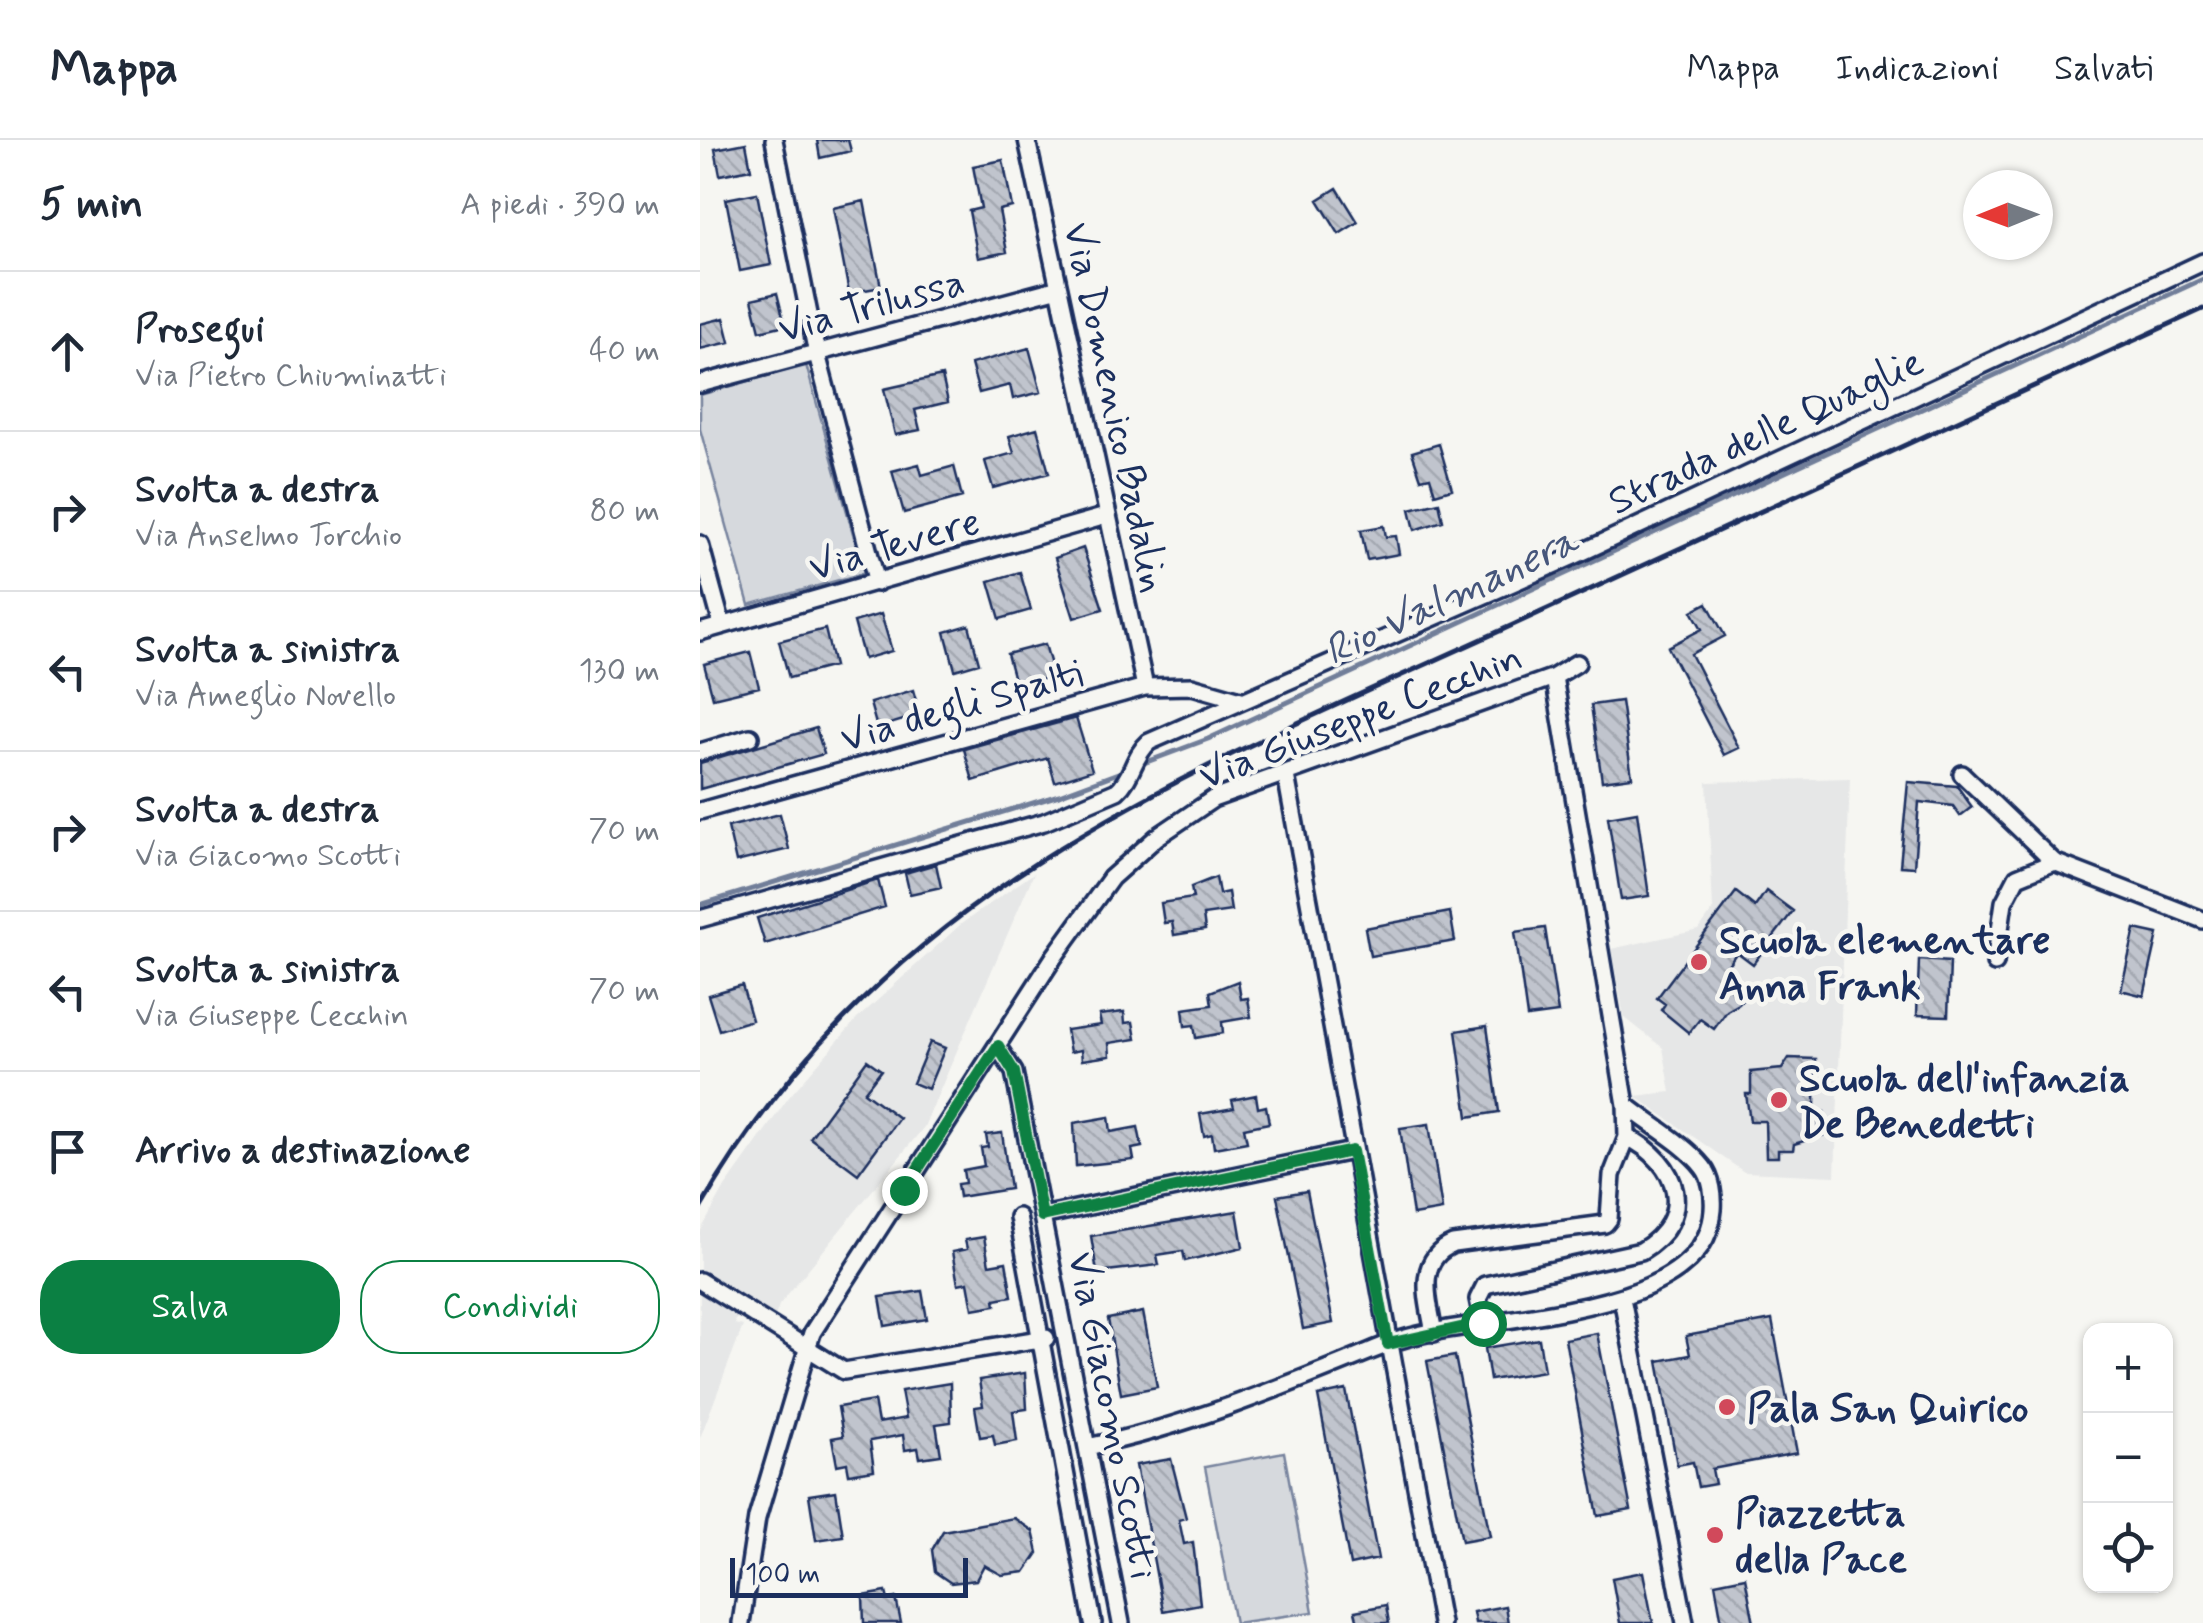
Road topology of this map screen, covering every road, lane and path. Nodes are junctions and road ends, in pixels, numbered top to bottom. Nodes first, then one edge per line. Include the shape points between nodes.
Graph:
1 (774, 140) edge
2 (1027, 140) edge
3 (2203, 262) edge
4 (1059, 288) junction
5 (817, 351) junction
6 (700, 384) edge
7 (1106, 516) junction
8 (700, 544) edge
9 (877, 582) junction
10 (722, 625) junction
11 (700, 632) edge
12 (1577, 664) dead end
13 (1554, 676) junction
14 (1145, 687) junction
15 (1242, 700) junction
16 (750, 737) dead end
17 (700, 752) edge
18 (1962, 774) dead end
19 (1286, 775) junction
20 (700, 811) edge
21 (2054, 862) junction
22 (700, 919) edge
23 (2203, 920) edge
24 (1996, 962) dead end
25 (998, 1046) junction
26 (1626, 1105) junction
27 (1627, 1137) junction
28 (1352, 1151) junction
29 (1042, 1216) junction
30 (1018, 1217) dead end
31 (700, 1282) edge
32 (1622, 1298) junction
33 (1483, 1323) junction
34 (1434, 1333) junction
35 (1065, 1334) junction
36 (1041, 1338) junction
37 (1388, 1344) junction
38 (807, 1347) junction
39 (1087, 1447) junction
40 (741, 1623) edge
41 (1092, 1623) edge
42 (1121, 1623) edge
43 (1441, 1623) edge
44 (1686, 1623) edge

1 - 5 street
2 - 4 street, Via Domenico Badalin
3 - 15 street, Strada delle Quaglie via 1574,556
4 - 5 street, Via Trilussa
4 - 7 street, Via Domenico Badalin
5 - 6 street, Via Trilussa
5 - 9 street
7 - 9 street, Via Tevere
7 - 14 street, Via Domenico Badalin
8 - 10 street
9 - 10 street, Via Tevere
10 - 11 street, Via Tevere
12 - 13 street, Via Giuseppe Cecchin
13 - 19 street, Via Giuseppe Cecchin
13 - 26 street, Via Giuseppe Cecchin
14 - 15 street, Via degli Spalti via 1192,686
14 - 20 street, Via degli Spalti
15 - 22 street, Strada delle Quaglie via 1149,742 1137,752 1125,784 1044,822
16 - 17 street
18 - 21 street
19 - 25 street, Via Giuseppe Cecchin via 1213,799 1111,878
19 - 28 street
21 - 23 street
21 - 24 street via 2017,877 2004,902
25 - 29 street, Via Giacomo Scotti via 1014,1072
25 - 38 street, Via Giuseppe Cecchin via 832,1298
26 - 27 street, Via Giuseppe Cecchin
26 - 32 street via 1704,1168 1714,1196 1712,1224 1692,1258 1664,1280
27 - 33 street via 1664,1163 1672,1182 1672,1226 1641,1251 1485,1285 1478,1299
27 - 34 street, Via Giuseppe Cecchin via 1604,1224 1454,1244 1429,1260
28 - 29 street
28 - 37 street
29 - 35 street, Via Giacomo Scotti
30 - 36 street
31 - 38 street
32 - 33 street
32 - 44 street
33 - 34 street
34 - 37 street
35 - 36 street
35 - 39 street, Via Giacomo Scotti
36 - 38 street via 844,1371
36 - 41 street
37 - 39 street via 1164,1428
37 - 43 street
38 - 40 street, Via Giuseppe Cecchin via 757,1518
39 - 42 street, Via Giacomo Scotti

